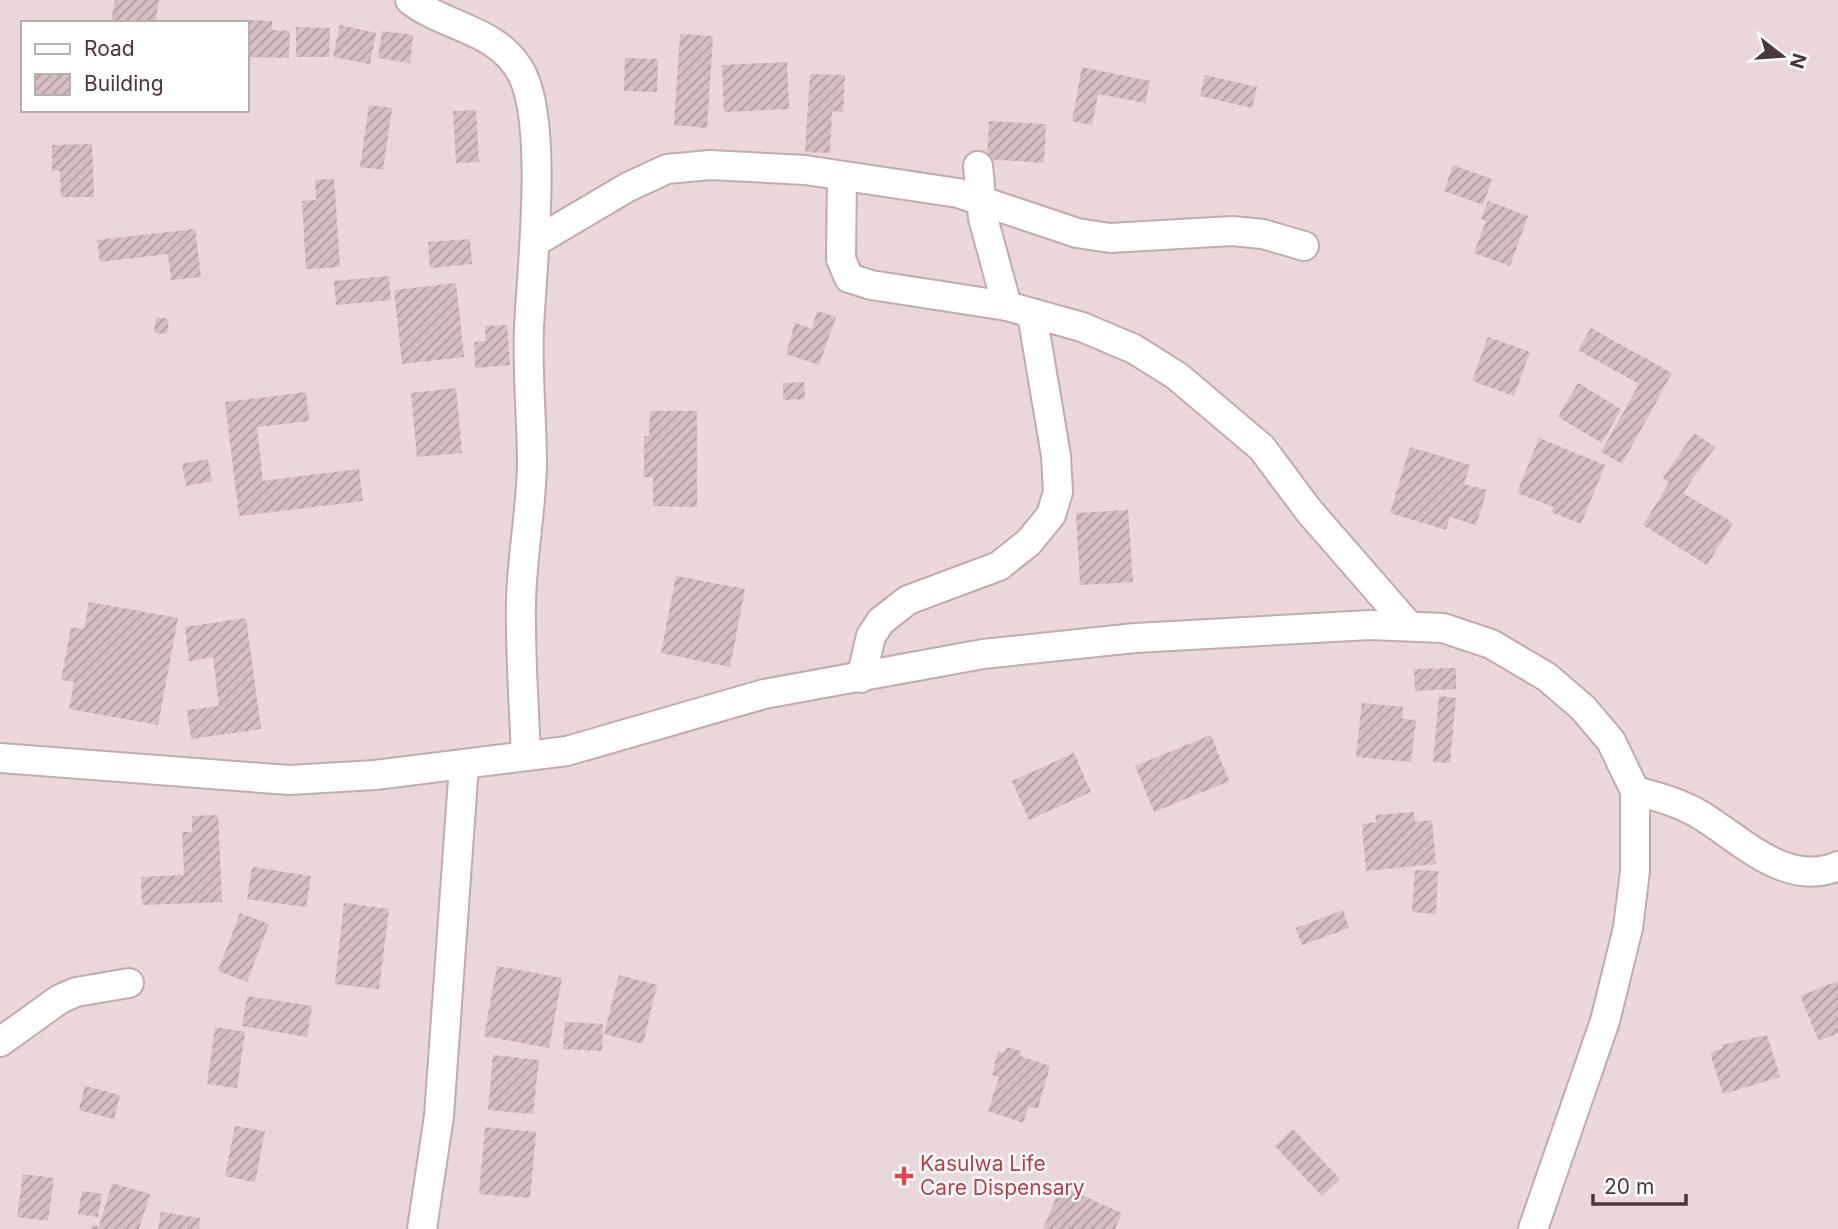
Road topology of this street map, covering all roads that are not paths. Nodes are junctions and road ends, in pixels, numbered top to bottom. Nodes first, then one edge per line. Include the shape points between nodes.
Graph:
1 (410, 0) edge
2 (978, 166) dead end
3 (842, 176) junction
4 (981, 200) junction
5 (536, 242) junction
6 (1304, 246) dead end
7 (1019, 310) junction
8 (1409, 626) junction
9 (861, 678) junction
10 (526, 756) junction
11 (0, 758) edge
12 (464, 765) junction
13 (1635, 791) junction
14 (1838, 866) edge
15 (129, 983) dead end
16 (0, 1042) edge
17 (422, 1229) edge
18 (1533, 1229) edge

1 - 5 street via 427,13 475,30 511,58 522,74 532,112
2 - 4 street
3 - 4 street
3 - 5 street via 755,166 667,169
3 - 7 street via 841,259 849,278
4 - 6 street via 1077,233 1110,238 1232,231
4 - 7 street via 983,218
5 - 10 street via 529,329 531,475 521,601
7 - 8 street via 1082,327 1134,349 1223,413 1262,448 1309,511
7 - 9 street via 1056,456 1058,492 1051,515 1030,542 999,566 908,600 881,621 871,636
8 - 9 street via 1135,638 983,654
8 - 13 street via 1443,628 1491,644 1548,677 1611,741
9 - 10 street via 764,694 567,751
10 - 12 street
11 - 12 street via 289,780
12 - 17 street via 439,1116
13 - 14 street via 1696,812 1781,867 1807,874
13 - 18 street via 1628,928 1605,1021
15 - 16 street via 60,999

